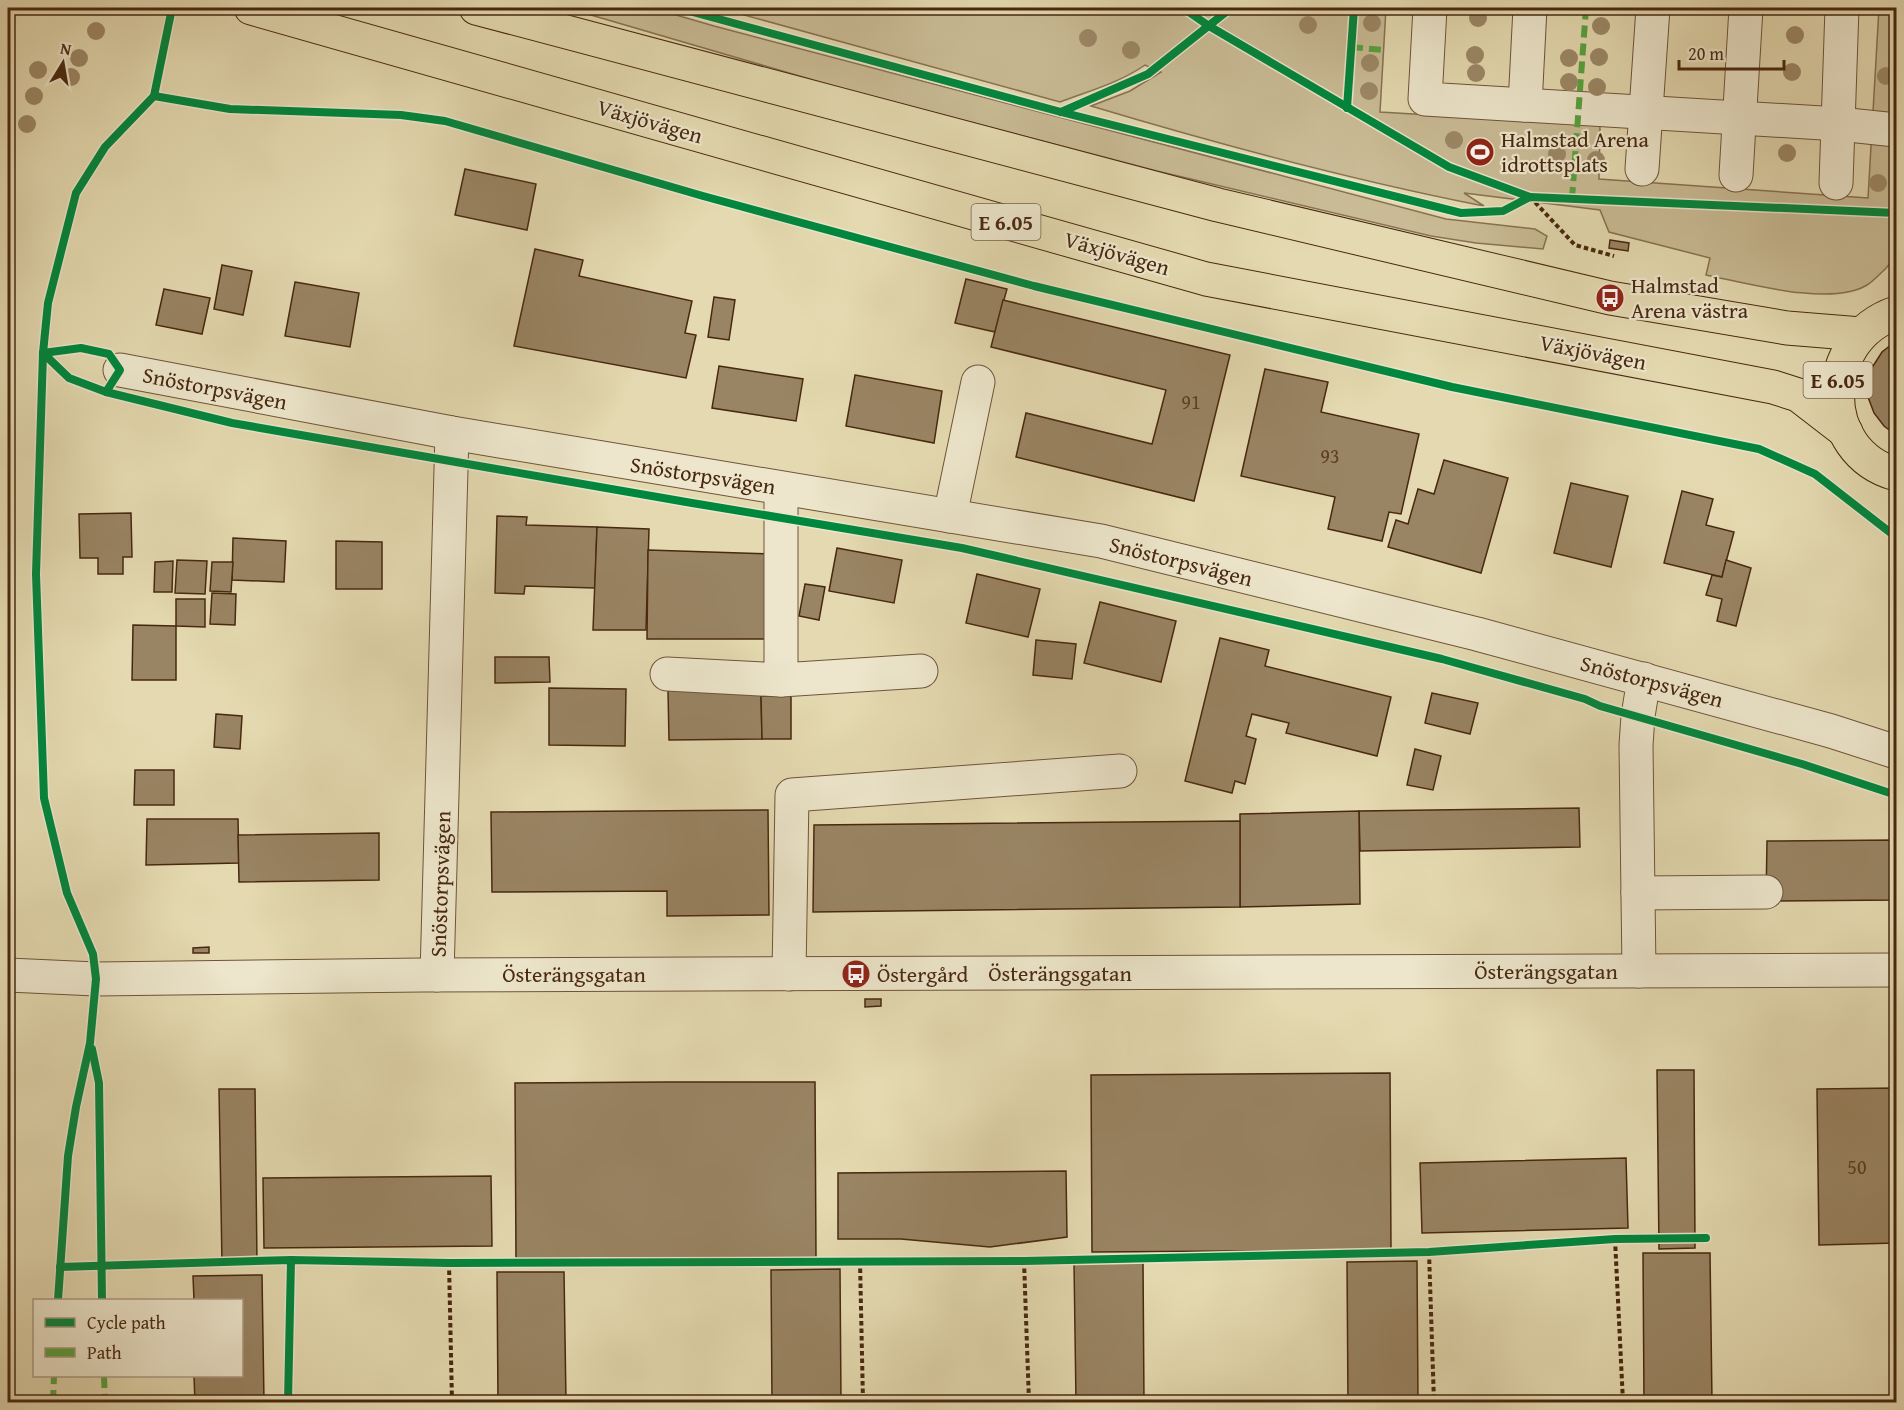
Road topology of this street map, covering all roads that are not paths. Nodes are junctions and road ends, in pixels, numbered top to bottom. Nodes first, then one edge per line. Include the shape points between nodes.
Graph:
1 (251, 8) edge
2 (476, 8) edge
3 (1430, 8) edge
4 (1530, 8) edge
5 (1653, 8) edge
6 (1746, 8) edge
7 (1842, 8) edge
8 (1525, 105) junction
9 (1646, 112) junction
10 (1740, 118) junction
11 (1839, 124) junction
12 (1896, 130) edge
13 (1642, 169) dead end
14 (1736, 175) dead end
15 (1836, 183) dead end
16 (1885, 314) edge
17 (120, 369) dead end
18 (978, 382) dead end
19 (1846, 432) junction
20 (452, 433) junction
21 (1896, 474) edge
22 (781, 489) junction
23 (950, 516) junction
24 (921, 671) dead end
25 (668, 674) dead end
26 (1644, 679) junction
27 (781, 680) junction
28 (1896, 752) edge
29 (1120, 771) dead end
30 (1766, 892) dead end
31 (1638, 893) junction
32 (1896, 970) edge
33 (1639, 971) junction
34 (789, 974) junction
35 (8, 975) edge
36 (437, 975) junction

1 - 19 highway, Växjövägen / E 6.05 via 1206,279 1773,387 1798,395
2 - 16 highway, Växjövägen / E 6.05 via 1194,199 1610,298 1787,327
3 - 8 street via 1425,99
4 - 8 street
5 - 9 street
6 - 10 street
7 - 11 street
8 - 9 street
9 - 10 street
9 - 13 street
10 - 11 street
10 - 14 street
11 - 12 street
11 - 15 street
16 - 19 highway, Växjövägen / E 6.05 via 1844,359 1837,403
17 - 20 street, Snöstorpsvägen
18 - 23 street
19 - 21 highway, Växjövägen / E 6.05 via 1865,456
20 - 22 street, Snöstorpsvägen
20 - 36 street, Snöstorpsvägen
22 - 23 street, Snöstorpsvägen
22 - 27 street
23 - 26 street, Snöstorpsvägen via 1101,541
24 - 27 street
25 - 27 street
26 - 28 street, Snöstorpsvägen
26 - 31 street via 1636,745
29 - 34 street via 792,795
30 - 31 street
31 - 33 street
32 - 33 street, Österängsgatan
33 - 34 street, Österängsgatan
34 - 36 street, Österängsgatan
35 - 36 street, Österängsgatan via 96,979

